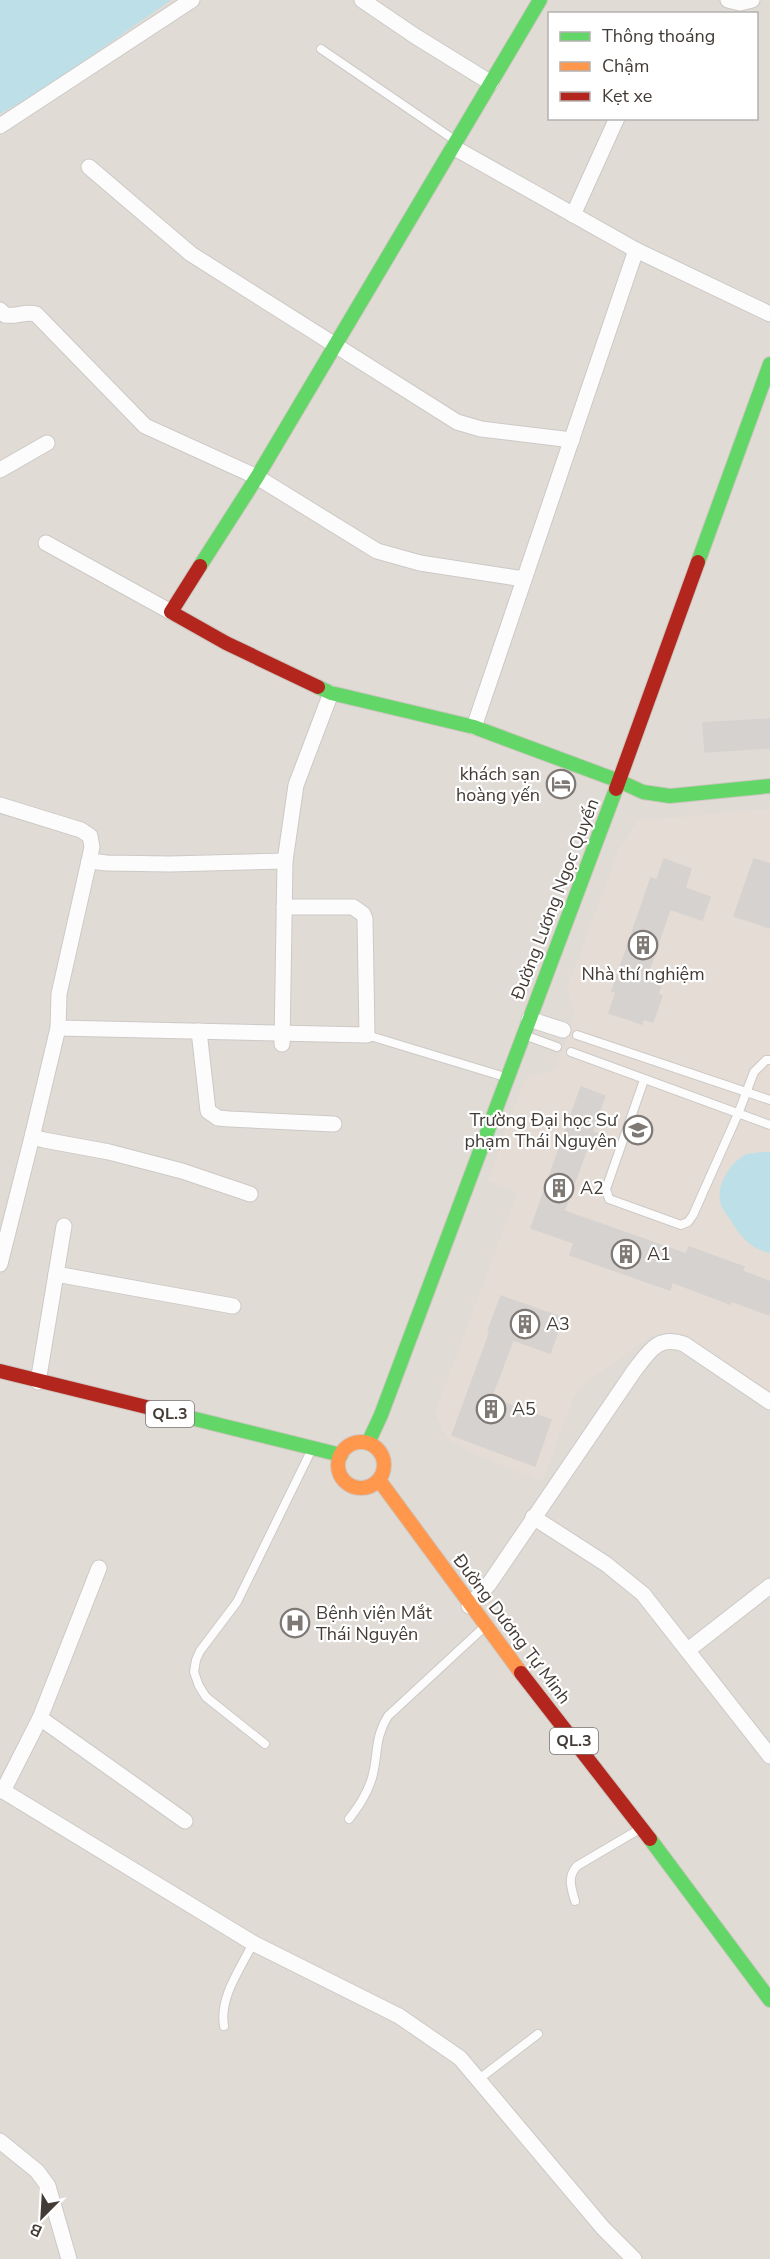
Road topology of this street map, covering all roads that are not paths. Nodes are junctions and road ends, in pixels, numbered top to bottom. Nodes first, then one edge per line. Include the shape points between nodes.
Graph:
1 (192, 0) edge
2 (362, 0) edge
3 (540, 0) edge
4 (729, 0) edge
5 (752, 0) edge
6 (321, 49) dead end
7 (491, 83) junction
8 (616, 120) edge
9 (0, 126) edge
10 (454, 144) junction
11 (89, 166) dead end
12 (573, 215) junction
13 (636, 250) junction
14 (0, 310) edge
15 (770, 314) edge
16 (335, 345) junction
17 (770, 364) edge
18 (572, 440) junction
19 (47, 443) dead end
20 (0, 470) edge
21 (256, 477) junction
22 (46, 543) dead end
23 (524, 579) junction
24 (171, 612) junction
25 (331, 693) junction
26 (474, 727) junction
27 (619, 781) junction
28 (770, 786) edge
29 (0, 805) edge
30 (89, 861) junction
31 (285, 861) junction
32 (284, 907) junction
33 (529, 1019) junction
34 (58, 1028) junction
35 (199, 1031) junction
36 (570, 1033) joint
37 (367, 1035) junction
38 (523, 1035) junction
39 (282, 1038) junction
40 (557, 1047) dead end
41 (571, 1052) dead end
42 (770, 1060) edge
43 (507, 1078) junction
44 (644, 1080) junction
45 (746, 1091) junction
46 (770, 1100) edge
47 (738, 1114) junction
48 (334, 1124) dead end
49 (770, 1125) edge
50 (33, 1133) junction
51 (250, 1194) dead end
52 (64, 1226) dead end
53 (0, 1264) edge
54 (56, 1274) junction
55 (233, 1306) dead end
56 (0, 1371) edge
57 (38, 1382) junction
58 (770, 1402) edge
59 (368, 1443) junction
60 (312, 1449) junction
61 (341, 1455) junction
62 (379, 1480) junction
63 (533, 1517) junction
64 (99, 1568) dead end
65 (770, 1586) edge
66 (469, 1605) junction
67 (485, 1626) junction
68 (688, 1650) junction
69 (40, 1718) junction
70 (265, 1744) dead end
71 (770, 1756) edge
72 (2, 1790) edge
73 (349, 1819) dead end
74 (185, 1821) dead end
75 (642, 1828) junction
76 (575, 1901) dead end
77 (253, 1943) junction
78 (770, 2000) edge
79 (224, 2026) dead end
80 (538, 2034) dead end
81 (479, 2079) junction
82 (0, 2141) edge
83 (69, 2259) edge
84 (634, 2259) edge

1 - 9 street
2 - 7 street
3 - 7 main road
4 - 5 street
6 - 10 lane
7 - 10 main road
8 - 12 street
10 - 12 street
10 - 16 main road
11 - 16 street via 191,254
12 - 13 street
13 - 15 street
13 - 18 street
14 - 21 street via 13,316 36,314 145,426
16 - 18 street via 457,422 481,429
16 - 21 main road
17 - 27 main road, Đường Lương Ngọc Quyến
18 - 23 street
19 - 20 street
21 - 23 street via 377,551 420,563
21 - 24 main road
22 - 24 street
23 - 26 street
24 - 25 main road
25 - 26 main road
25 - 31 street via 296,785
26 - 27 main road
27 - 28 main road via 643,792 670,796
27 - 33 main road, Đường Lương Ngọc Quyến
29 - 30 street via 81,830 90,836
30 - 31 street
30 - 34 street via 59,994
31 - 32 street
32 - 37 street via 353,907 363,914
32 - 39 street
33 - 36 street
33 - 38 main road, Đường Lương Ngọc Quyến
34 - 35 street
34 - 50 street
35 - 39 street
35 - 48 street via 208,1111 218,1118
36 - 45 lane
37 - 39 street
37 - 43 lane
38 - 40 lane
38 - 43 main road, Đường Lương Ngọc Quyến
41 - 44 lane
42 - 45 lane via 754,1072
43 - 59 main road, Đường Lương Ngọc Quyến
44 - 47 lane
44 - 47 lane via 606,1194 609,1199 648,1214 681,1225 688,1222
45 - 46 lane
45 - 47 lane
47 - 49 lane
50 - 51 street via 44,1140 182,1171
50 - 53 street
52 - 54 street
54 - 55 street
54 - 57 street
56 - 57 main road, QL.3
57 - 60 main road, QL.3
58 - 63 street via 684,1344 673,1340 661,1343 634,1371
59 - 61 main road via 357,1443
59 - 62 main road via 383,1459 384,1470
60 - 61 main road, QL.3
60 - 70 lane via 237,1602 200,1651 194,1672 206,1697
61 - 62 main road via 338,1466 348,1485 370,1487
62 - 66 main road, Đường Dương Tự Minh / QL.3
63 - 66 street via 489,1584
63 - 68 street via 627,1580
64 - 69 street
65 - 68 street
66 - 67 main road, Đường Dương Tự Minh / QL.3
67 - 73 lane via 388,1716 380,1730 371,1781
67 - 75 main road, Đường Dương Tự Minh / QL.3
68 - 71 street
69 - 72 street
69 - 74 street
72 - 77 street
75 - 76 lane via 571,1872
75 - 78 main road, Đường Dương Tự Minh / QL.3
77 - 79 lane via 225,2002
77 - 81 street via 399,2016 460,2058
80 - 81 lane
81 - 84 street via 603,2228
82 - 83 street via 38,2171 48,2186

